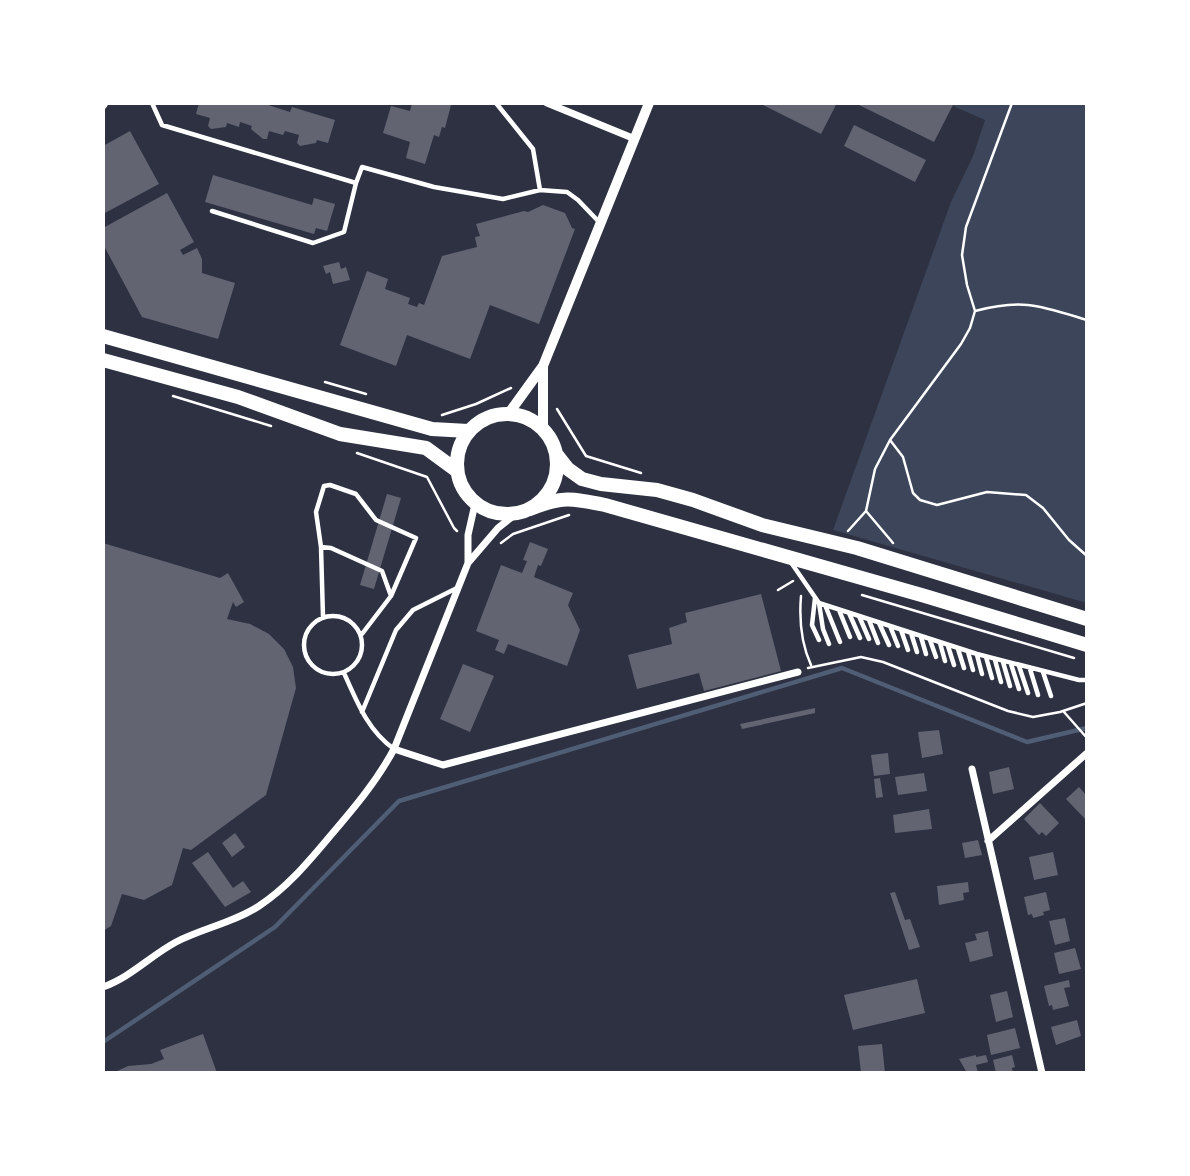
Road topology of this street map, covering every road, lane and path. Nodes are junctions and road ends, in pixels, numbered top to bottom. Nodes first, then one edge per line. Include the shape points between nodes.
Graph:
1 (152, 103) edge
2 (496, 103) edge
3 (547, 103) edge
4 (649, 103) edge
5 (1012, 103) edge
6 (635, 139) junction
7 (356, 183) junction
8 (540, 190) junction
9 (212, 211) dead end
10 (601, 224) junction
11 (975, 311) junction
12 (1087, 320) edge
13 (103, 336) edge
14 (103, 360) edge
15 (543, 366) junction
16 (168, 394) dead end
17 (509, 413) junction
18 (281, 429) dead end
19 (543, 429) junction
20 (468, 431) junction
21 (890, 440) junction
22 (357, 453) dead end
23 (557, 455) junction
24 (456, 470) junction
25 (475, 504) junction
26 (523, 511) junction
27 (866, 511) junction
28 (574, 514) dead end
29 (468, 535) junction
30 (843, 536) dead end
31 (489, 540) junction
32 (321, 547) junction
33 (900, 552) dead end
34 (1087, 556) edge
35 (788, 558) junction
36 (468, 563) junction
37 (800, 575) junction
38 (458, 587) junction
39 (778, 590) dead end
40 (863, 595) dead end
41 (391, 596) junction
42 (815, 597) junction
43 (822, 604) junction
44 (839, 609) junction
45 (849, 612) junction
46 (859, 616) junction
47 (323, 617) junction
48 (868, 619) junction
49 (1087, 619) edge
50 (878, 622) junction
51 (889, 626) junction
52 (901, 629) junction
53 (911, 633) junction
54 (362, 634) junction
55 (921, 636) junction
56 (850, 637) dead end
57 (860, 638) dead end
58 (869, 639) dead end
59 (930, 639) junction
60 (819, 640) dead end
61 (840, 642) dead end
62 (939, 642) junction
63 (878, 643) dead end
64 (830, 644) dead end
65 (889, 645) dead end
66 (948, 645) junction
67 (1087, 645) edge
68 (898, 646) dead end
69 (958, 648) junction
70 (908, 650) dead end
71 (968, 651) junction
72 (917, 652) dead end
73 (926, 654) dead end
74 (977, 654) junction
75 (936, 657) dead end
76 (986, 657) junction
77 (1073, 658) dead end
78 (995, 659) junction
79 (945, 661) dead end
80 (1003, 661) junction
81 (1011, 663) junction
82 (954, 665) dead end
83 (1019, 665) junction
84 (964, 668) dead end
85 (1030, 668) junction
86 (973, 670) dead end
87 (1042, 671) junction
88 (798, 672) joint
89 (344, 673) junction
90 (982, 674) dead end
91 (992, 678) dead end
92 (1087, 680) edge
93 (1001, 682) dead end
94 (1010, 686) dead end
95 (1019, 689) dead end
96 (1028, 693) dead end
97 (1038, 695) dead end
98 (1051, 696) dead end
99 (1087, 703) edge
100 (362, 712) junction
101 (1064, 713) junction
102 (1087, 738) edge
103 (394, 749) junction
104 (1087, 753) edge
105 (972, 769) dead end
106 (988, 841) junction
107 (103, 987) edge
108 (1042, 1073) edge

1 - 7 lane via 162,125
2 - 8 lane via 533,149
3 - 6 street
4 - 6 street
5 - 11 path via 965,226 962,255
6 - 10 street
7 - 8 lane via 362,167 434,187 503,199
7 - 9 lane via 344,232 313,243
8 - 10 lane via 574,196
10 - 15 street
11 - 12 path via 1007,303 1037,305
11 - 21 path via 961,344
13 - 20 main road via 432,429
14 - 24 main road via 238,397 340,434 426,448
15 - 17 street
15 - 19 street
16 - 18 path
17 - 19 main road via 522,415
17 - 20 main road via 489,416
19 - 23 main road
20 - 24 main road via 458,450
21 - 27 path via 875,469
21 - 34 path via 903,457 913,493 920,500 937,505 987,492 1026,495
22 - 29 path via 427,477 454,528
23 - 26 main road via 556,477 547,495
23 - 49 main road via 582,479 657,489 762,525 857,548
24 - 25 main road via 463,491
25 - 26 main road via 492,513
25 - 29 street
26 - 31 street
26 - 35 main road via 554,500 577,499
27 - 30 path
27 - 33 path
28 - 31 path via 513,534 497,546
29 - 36 street
31 - 36 street
32 - 41 lane via 382,571
32 - 41 lane via 316,512 324,486 356,494 376,520 416,538
32 - 47 lane
35 - 37 lane
35 - 67 main road
36 - 38 street
37 - 39 path
37 - 42 lane
38 - 100 lane via 413,610 396,630
38 - 103 street
40 - 77 path
41 - 54 lane
42 - 43 lane
42 - 60 lane via 812,625
43 - 44 lane
43 - 61 lane
43 - 64 lane via 823,629
44 - 45 lane
44 - 56 lane
45 - 46 lane
45 - 57 lane
46 - 48 lane
46 - 58 lane
47 - 54 lane via 338,615 353,622
47 - 89 lane via 310,626 304,640 309,665 329,675
48 - 50 lane
48 - 63 lane
50 - 51 lane
50 - 65 lane
51 - 52 lane
51 - 68 lane
52 - 53 lane
52 - 70 lane
53 - 55 lane
53 - 72 lane
54 - 89 lane via 363,650 357,664
55 - 59 lane
55 - 73 lane
59 - 62 lane
59 - 75 lane
62 - 66 lane
62 - 79 lane
66 - 69 lane
66 - 82 lane
69 - 71 lane
69 - 84 lane
71 - 74 lane
71 - 86 lane
74 - 76 lane
74 - 90 lane
76 - 78 lane
76 - 91 lane
78 - 80 lane
78 - 93 lane
80 - 81 lane
80 - 94 lane
81 - 83 lane
81 - 95 lane
83 - 85 lane
83 - 96 lane
85 - 87 lane
85 - 97 lane
87 - 92 lane
87 - 98 lane
88 - 101 path via 861,657 1009,711 1033,717
88 - 103 street via 443,765
89 - 100 lane
99 - 101 path
100 - 103 lane
101 - 102 path
103 - 107 street via 359,802 285,887 258,907 194,932
104 - 106 street
105 - 106 street
106 - 108 street

